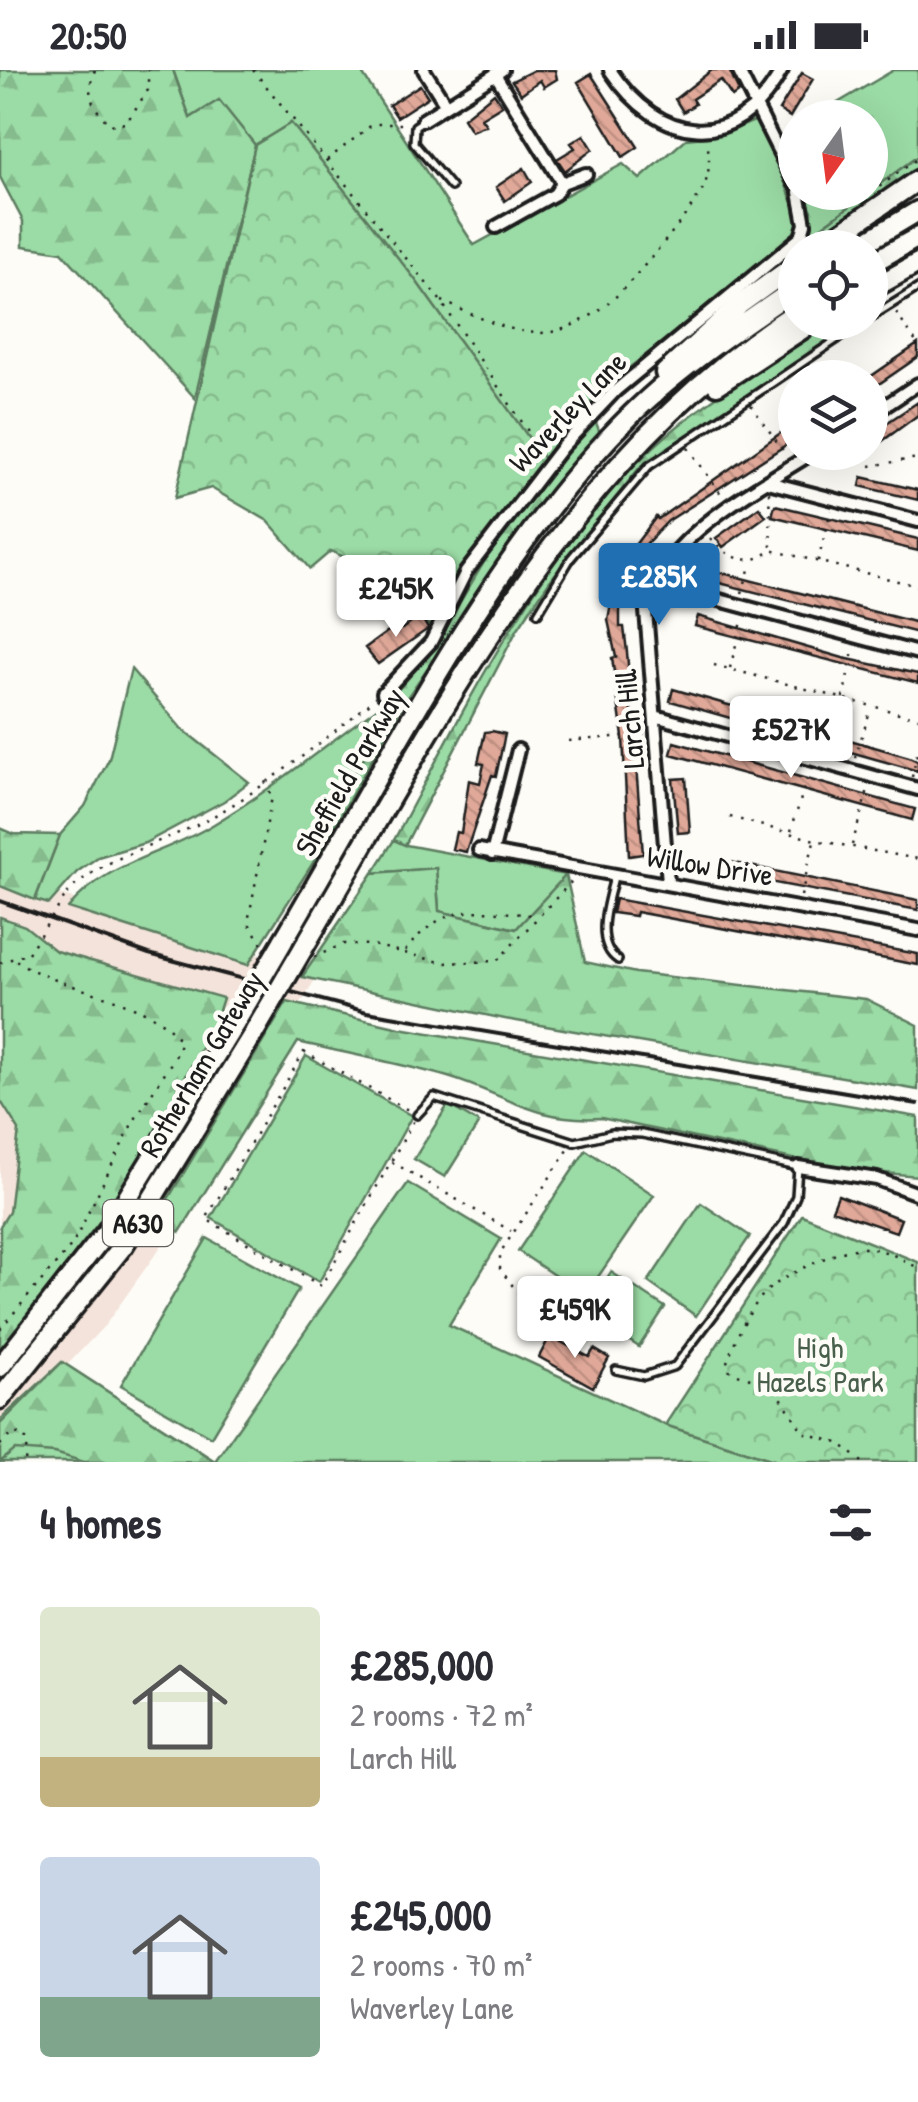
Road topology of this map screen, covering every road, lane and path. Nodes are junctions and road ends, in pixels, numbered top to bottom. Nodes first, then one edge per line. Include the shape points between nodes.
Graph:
1 (95, 70) edge
2 (148, 70) edge
3 (253, 70) edge
4 (424, 70) edge
5 (610, 70) edge
6 (738, 70) edge
7 (782, 70) edge
8 (498, 72) edge
9 (446, 104) junction
10 (757, 104) junction
11 (410, 120) dead end
12 (423, 120) joint
13 (706, 135) dead end
14 (778, 148) edge
15 (326, 161) junction
16 (586, 174) dead end
17 (918, 180) edge
18 (562, 183) junction
19 (452, 187) dead end
20 (802, 210) edge
21 (918, 211) edge
22 (496, 227) dead end
23 (846, 230) edge
24 (886, 230) edge
25 (918, 236) edge
26 (888, 254) edge
27 (918, 264) edge
28 (778, 278) edge
29 (888, 280) edge
30 (918, 288) edge
31 (440, 300) junction
32 (778, 300) edge
33 (890, 304) joint
34 (778, 326) edge
35 (787, 340) edge
36 (837, 340) edge
37 (918, 345) edge
38 (918, 384) edge
39 (747, 400) junction
40 (888, 404) edge
41 (632, 414) junction
42 (651, 434) junction
43 (684, 442) junction
44 (778, 443) edge
45 (918, 458) edge
46 (549, 462) junction
47 (888, 463) edge
48 (786, 470) edge
49 (768, 482) junction
50 (834, 499) junction
51 (732, 508) junction
52 (918, 521) edge
53 (702, 530) junction
54 (771, 550) junction
55 (752, 561) junction
56 (818, 562) junction
57 (652, 582) junction
58 (918, 586) edge
59 (742, 606) junction
60 (538, 613) dead end
61 (856, 638) junction
62 (918, 654) edge
63 (714, 666) dead end
64 (730, 670) junction
65 (815, 692) junction
66 (383, 693) joint
67 (842, 700) junction
68 (871, 707) junction
69 (654, 716) junction
70 (918, 718) edge
71 (656, 733) junction
72 (569, 741) dead end
73 (918, 749) edge
74 (518, 750) dead end
75 (795, 754) junction
76 (812, 760) junction
77 (851, 770) junction
78 (871, 776) junction
79 (265, 781) junction
80 (914, 788) edge
81 (730, 817) dead end
82 (790, 832) junction
83 (814, 840) junction
84 (852, 847) junction
85 (479, 850) dead end
86 (492, 854) junction
87 (918, 859) edge
88 (614, 876) junction
89 (572, 881) dead end
90 (668, 882) junction
91 (799, 907) junction
92 (538, 916) junction
93 (918, 930) edge
94 (279, 944) junction
95 (304, 951) junction
96 (404, 952) junction
97 (16, 960) junction
98 (618, 960) dead end
99 (0, 963) edge
100 (417, 1115) junction
101 (575, 1142) junction
102 (391, 1161) junction
103 (798, 1168) junction
104 (918, 1194) edge
105 (513, 1232) junction
106 (918, 1268) edge
107 (0, 1329) edge
108 (550, 1336) dead end
109 (0, 1368) edge
110 (616, 1370) dead end
111 (0, 1399) edge
112 (0, 1445) edge
113 (24, 1462) edge
114 (862, 1462) edge

1 - 2 path via 88,84 92,107 110,125 126,123 148,90
3 - 15 path
4 - 9 street
5 - 10 street via 641,110 672,126 716,127
6 - 10 street
7 - 10 street
8 - 9 street
8 - 18 street
9 - 12 street
10 - 14 street
11 - 15 path via 400,127 373,124
12 - 19 lane via 415,126 414,143
13 - 31 path via 711,162 703,190 614,298 594,313 538,332 483,320
15 - 31 path
16 - 18 street
17 - 23 highway
18 - 22 street via 555,194
20 - 46 street, Waverley Lane via 805,224 793,246 614,392
21 - 24 highway
25 - 26 highway
27 - 29 highway
28 - 41 highway, A630 via 708,332
30 - 33 lane
31 - 46 path
32 - 41 highway, Sheffield Parkway / A630
33 - 37 path
34 - 42 highway, Sheffield Parkway / A630 via 705,380
35 - 42 highway, A630
36 - 39 lane
38 - 40 street
39 - 43 lane
39 - 44 path
41 - 94 highway, Sheffield Parkway / A630 via 501,577
42 - 95 highway, Sheffield Parkway / A630 via 577,511 522,586
43 - 51 path
43 - 60 lane via 631,484 570,558
45 - 47 path
46 - 66 street, Waverley Lane via 466,572 432,642
48 - 49 street
49 - 50 street
49 - 51 street
49 - 54 path
50 - 52 street
50 - 56 path
51 - 53 street
53 - 55 path via 734,558
53 - 57 street via 676,548
54 - 55 path
54 - 56 path
55 - 59 path
56 - 58 path
57 - 59 street
57 - 69 street, Larch Hill via 646,611
59 - 61 street
59 - 64 path
61 - 62 street
61 - 67 path
63 - 64 path
64 - 65 path
65 - 67 path
65 - 75 path
66 - 79 path
67 - 68 path
68 - 70 path
68 - 77 path
69 - 71 street, Larch Hill
69 - 75 street
71 - 72 path
71 - 90 street, Larch Hill
73 - 80 path
74 - 86 street
75 - 76 street
76 - 77 street
76 - 82 path
77 - 78 street
78 - 80 street
78 - 84 path
79 - 94 path via 272,797 248,922 260,944
79 - 97 path, bridge via 212,818 92,868
81 - 82 path
82 - 83 path
83 - 84 path
83 - 91 path
84 - 87 path
85 - 86 street, Willow Drive
86 - 88 street, Willow Drive
88 - 90 street, Willow Drive
88 - 98 lane via 604,937
89 - 92 path
90 - 91 street, Willow Drive
91 - 93 street, Willow Drive
92 - 96 path via 454,914 428,922
92 - 96 path via 496,960 444,963
94 - 109 highway, Rotherham Gateway / A630, bridge via 107,1231
95 - 96 path via 318,958 344,944 372,944
95 - 111 highway, Rotherham Gateway / A630, bridge via 123,1246
97 - 99 path
97 - 107 path via 38,976 171,1027 180,1041 73,1244
100 - 101 lane via 434,1096
100 - 102 path
100 - 102 path via 304,1052 206,1219 321,1286
101 - 103 lane via 642,1134
101 - 105 path
102 - 105 path
103 - 104 street via 877,1179
103 - 110 lane via 784,1223 676,1366 644,1376
105 - 108 path via 500,1269
106 - 114 path via 866,1248 796,1273 765,1292 740,1327 726,1364 731,1372 773,1385 803,1432 841,1444
112 - 113 path via 23,1435

